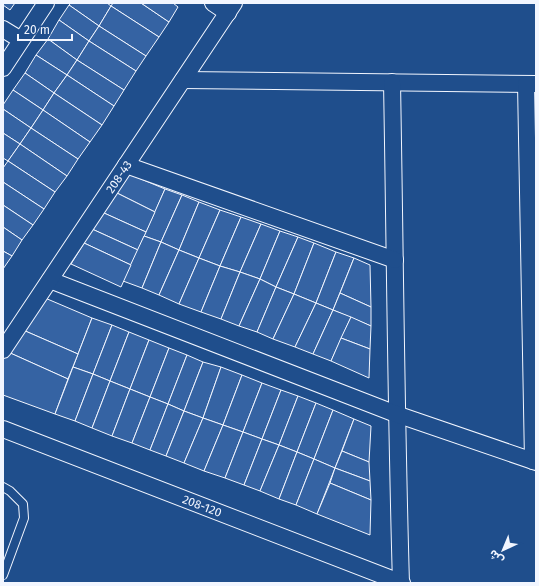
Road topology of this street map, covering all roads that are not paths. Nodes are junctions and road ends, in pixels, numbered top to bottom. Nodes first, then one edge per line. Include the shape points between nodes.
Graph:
1 (46, 3) edge
2 (213, 3) edge
3 (231, 8) edge
4 (3, 29) edge
5 (21, 40) junction
6 (3, 68) edge
7 (183, 80) junction
8 (392, 82) junction
9 (531, 84) edge
10 (126, 165) junction
11 (533, 227) edge
12 (395, 260) junction
13 (50, 280) junction
14 (3, 350) edge
15 (396, 414) junction
16 (3, 429) edge
17 (535, 461) edge
18 (3, 487) edge
19 (3, 575) edge
20 (401, 583) edge

1 - 5 street
2 - 3 street
3 - 7 street, 208-43
4 - 5 street
5 - 6 street
7 - 8 street
7 - 10 street, 208-43
8 - 9 street
8 - 12 street
9 - 11 street
10 - 12 street
10 - 13 street, 208-43
11 - 17 street
12 - 15 street
13 - 14 street, 208-43
13 - 15 street
15 - 17 street
15 - 20 street
16 - 20 street, 208-120
18 - 19 lane via 23,504 24,518

